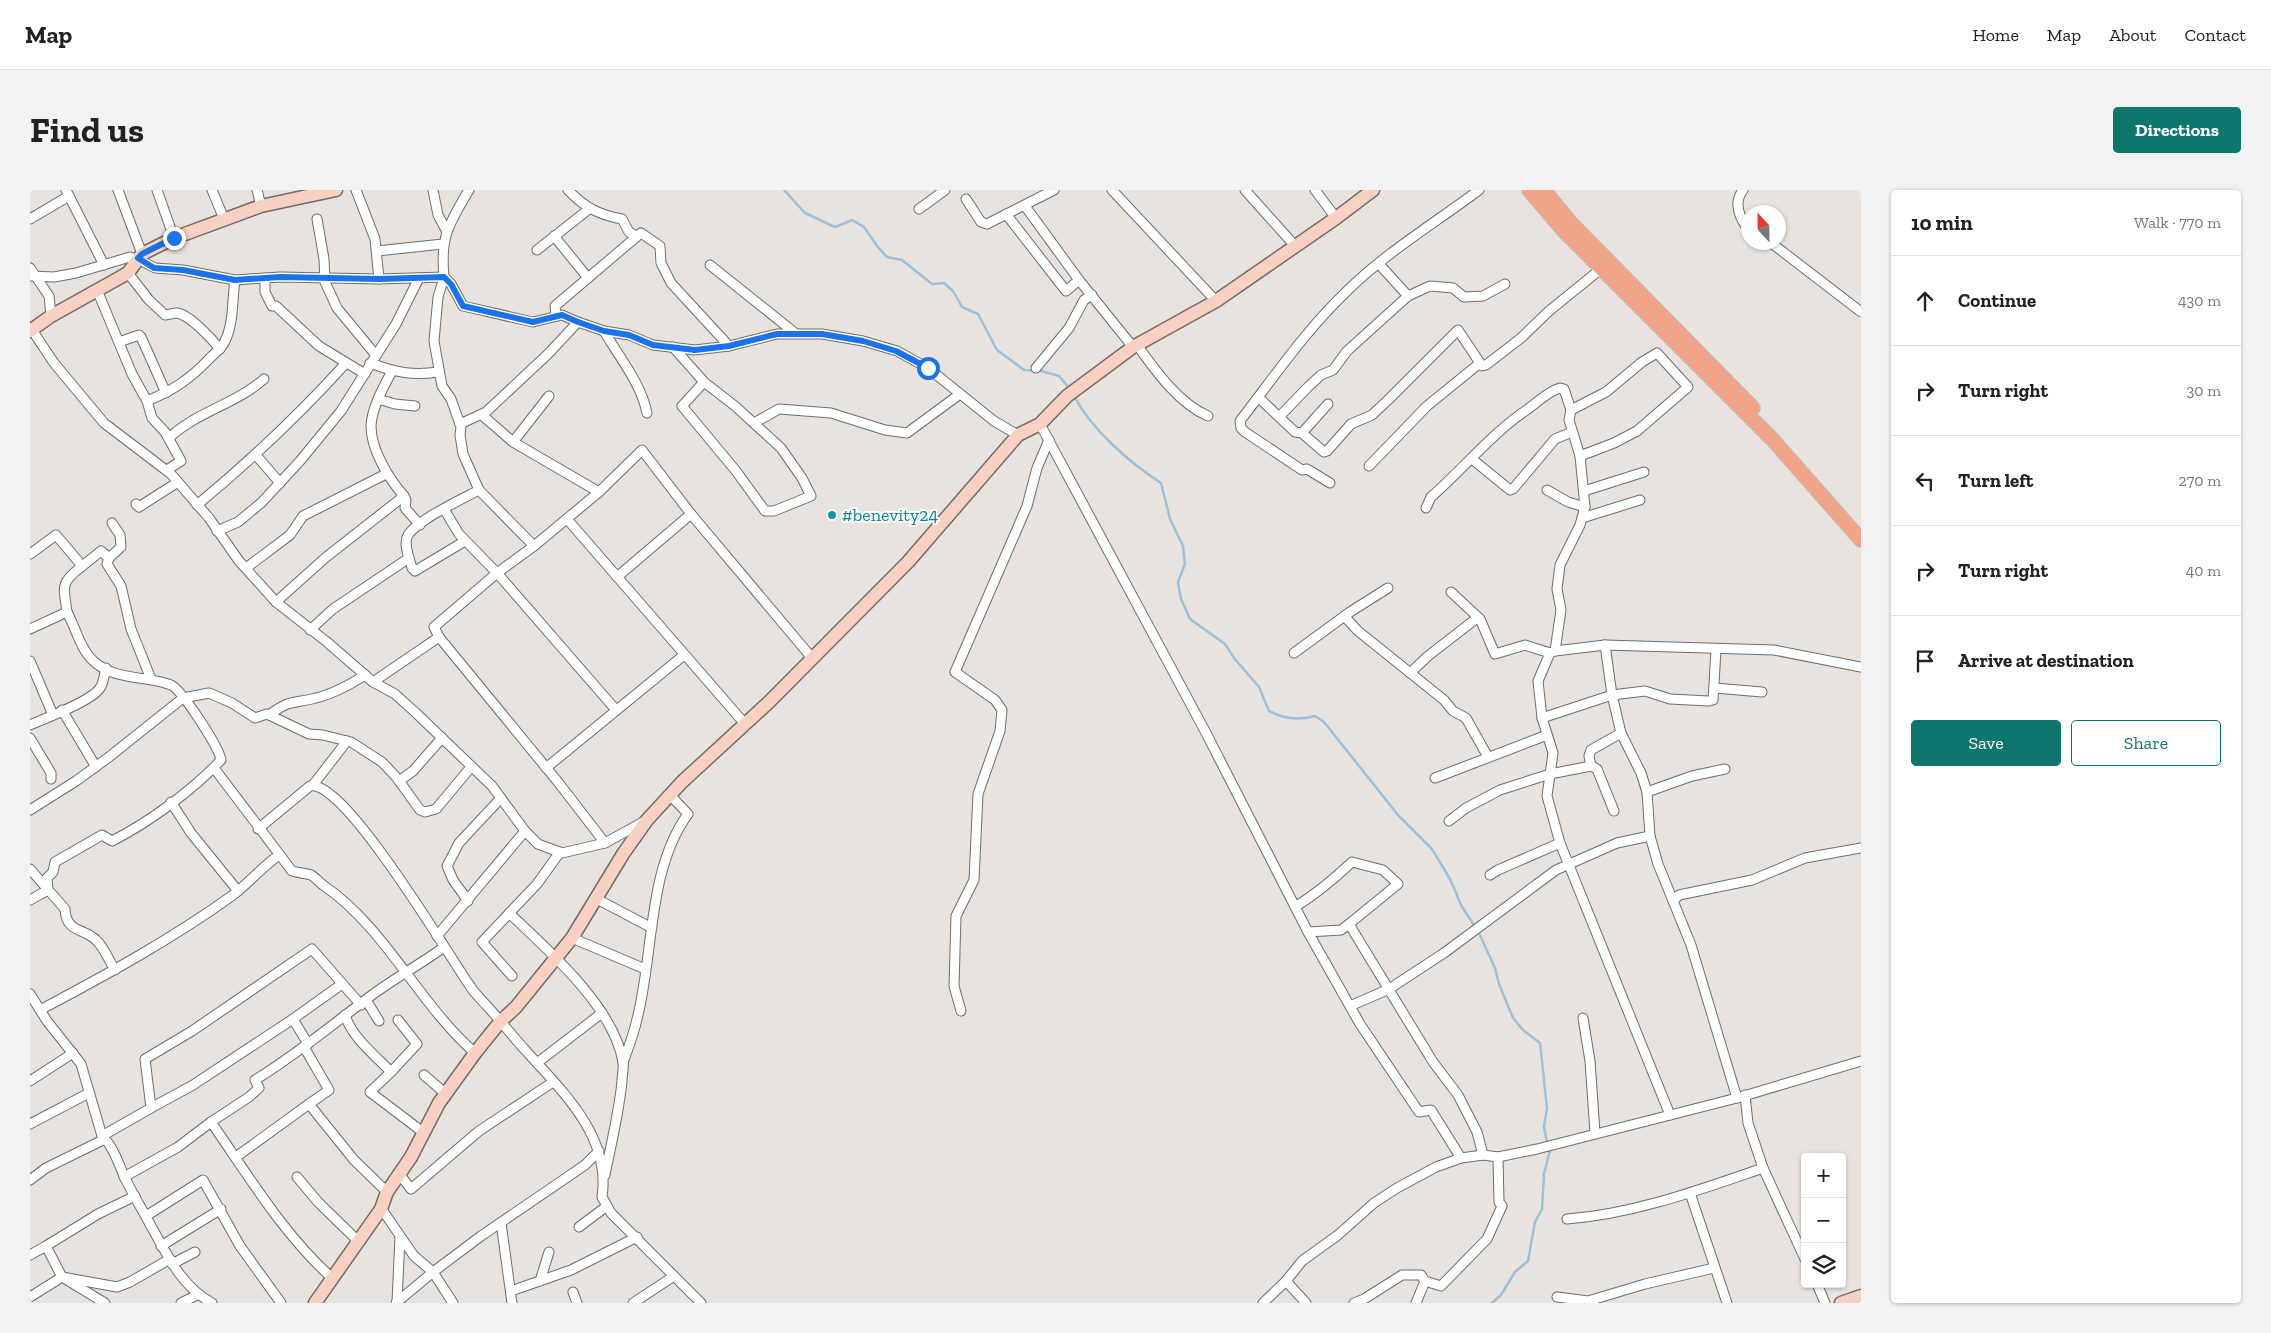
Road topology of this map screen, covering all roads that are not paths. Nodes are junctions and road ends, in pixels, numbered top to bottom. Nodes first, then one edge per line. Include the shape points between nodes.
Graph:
1 (118, 190) edge
2 (157, 190) edge
3 (212, 190) edge
4 (256, 190) edge
5 (336, 190) edge
6 (356, 190) edge
7 (433, 190) edge
8 (469, 190) edge
9 (568, 190) edge
10 (945, 190) edge
11 (1054, 190) edge
12 (1112, 190) edge
13 (1245, 190) edge
14 (1315, 190) edge
15 (1373, 190) edge
16 (1479, 190) edge
17 (1529, 190) edge
18 (1544, 190) edge
19 (1743, 190) edge
20 (68, 193) edge
21 (302, 193) edge
22 (966, 199) dead end
23 (261, 206) junction
24 (1025, 206) junction
25 (589, 209) junction
26 (919, 209) dead end
27 (1006, 214) junction
28 (1336, 218) junction
29 (1741, 218) edge
30 (30, 219) edge
31 (224, 219) junction
32 (317, 220) dead end
33 (446, 230) junction
34 (554, 236) junction
35 (636, 236) junction
36 (174, 238) junction
37 (443, 244) junction
38 (1296, 247) junction
39 (537, 250) dead end
40 (1780, 250) edge
41 (377, 251) junction
42 (140, 256) junction
43 (710, 264) dead end
44 (1379, 264) junction
45 (104, 265) junction
46 (1602, 268) junction
47 (32, 273) edge
48 (128, 273) junction
49 (324, 277) junction
50 (444, 277) junction
51 (265, 278) junction
52 (418, 278) junction
53 (588, 278) junction
54 (379, 279) junction
55 (235, 280) junction
56 (1079, 280) junction
57 (1505, 284) dead end
58 (97, 290) junction
59 (1092, 295) junction
60 (1408, 296) junction
61 (1216, 301) junction
62 (1861, 312) edge
63 (51, 316) junction
64 (556, 316) junction
65 (578, 322) junction
66 (31, 330) edge
67 (604, 331) junction
68 (795, 334) junction
69 (118, 342) junction
70 (729, 346) junction
71 (1135, 346) junction
72 (674, 347) junction
73 (220, 349) junction
74 (376, 354) junction
75 (1480, 362) junction
76 (346, 363) junction
77 (370, 363) junction
78 (1036, 368) dead end
79 (392, 371) junction
80 (438, 372) junction
81 (365, 374) junction
82 (264, 379) dead end
83 (704, 382) junction
84 (166, 393) junction
85 (960, 394) junction
86 (549, 396) dead end
87 (1258, 397) junction
88 (378, 400) junction
89 (147, 401) junction
90 (1328, 404) dead end
91 (415, 406) dead end
92 (1571, 410) junction
93 (647, 413) dead end
94 (482, 415) junction
95 (1208, 416) dead end
96 (1280, 416) junction
97 (754, 423) junction
98 (460, 424) junction
99 (1040, 424) junction
100 (1572, 432) junction
101 (1302, 433) junction
102 (1018, 435) junction
103 (169, 438) junction
104 (1049, 440) junction
105 (514, 442) junction
106 (256, 454) junction
107 (1580, 456) junction
108 (1472, 459) junction
109 (1369, 466) dead end
110 (167, 470) junction
111 (1644, 472) dead end
112 (386, 474) junction
113 (178, 482) junction
114 (280, 483) junction
115 (1330, 483) dead end
116 (479, 490) junction
117 (1547, 490) dead end
118 (1584, 491) junction
119 (599, 492) junction
120 (404, 496) junction
121 (1640, 500) dead end
122 (136, 504) dead end
123 (197, 505) junction
124 (1585, 507) junction
125 (1426, 508) dead end
126 (444, 509) junction
127 (691, 514) junction
128 (1582, 518) junction
129 (567, 519) junction
130 (112, 523) dead end
131 (420, 525) junction
132 (1861, 527) edge
133 (217, 531) junction
134 (465, 540) junction
135 (1861, 540) edge
136 (534, 546) junction
137 (30, 554) edge
138 (109, 558) junction
139 (408, 558) junction
140 (80, 567) junction
141 (246, 568) junction
142 (497, 573) junction
143 (617, 577) junction
144 (1388, 588) dead end
145 (1451, 592) dead end
146 (276, 602) junction
147 (67, 612) junction
148 (1345, 617) junction
149 (1477, 618) junction
150 (31, 627) edge
151 (310, 630) junction
152 (439, 637) junction
153 (1605, 646) junction
154 (1716, 650) junction
155 (1552, 652) junction
156 (1294, 653) dead end
157 (684, 654) junction
158 (812, 658) junction
159 (30, 661) edge
160 (1861, 667) edge
161 (106, 668) junction
162 (1410, 673) junction
163 (365, 675) junction
164 (152, 679) junction
165 (372, 682) junction
166 (1715, 688) junction
167 (1762, 692) dead end
168 (1612, 695) junction
169 (183, 698) junction
170 (62, 710) junction
171 (616, 710) junction
172 (53, 714) junction
173 (269, 715) junction
174 (1542, 718) junction
175 (745, 724) junction
176 (30, 725) edge
177 (1622, 733) junction
178 (1547, 735) junction
179 (30, 738) edge
180 (442, 738) junction
181 (347, 741) junction
182 (1488, 757) junction
183 (1591, 766) junction
184 (96, 767) junction
185 (471, 767) junction
186 (214, 768) junction
187 (546, 768) junction
188 (1726, 769) dead end
189 (1550, 774) junction
190 (1435, 778) dead end
191 (51, 779) dead end
192 (399, 781) junction
193 (313, 785) junction
194 (1647, 792) junction
195 (670, 795) junction
196 (501, 798) junction
197 (171, 802) junction
198 (30, 810) edge
199 (1614, 811) dead end
200 (647, 820) junction
201 (1449, 821) dead end
202 (258, 829) junction
203 (525, 830) junction
204 (1650, 836) junction
205 (605, 843) junction
206 (1560, 843) junction
207 (1861, 848) edge
208 (560, 852) junction
209 (279, 855) junction
210 (1569, 863) junction
211 (30, 870) edge
212 (1490, 875) dead end
213 (48, 890) junction
214 (238, 891) junction
215 (596, 898) junction
216 (1676, 898) junction
217 (30, 900) edge
218 (468, 901) junction
219 (1294, 907) junction
220 (509, 913) junction
221 (1349, 924) junction
222 (652, 928) junction
223 (1308, 932) junction
224 (437, 936) junction
225 (572, 938) junction
226 (444, 946) junction
227 (556, 958) junction
228 (645, 969) junction
229 (115, 970) junction
230 (405, 974) junction
231 (512, 976) dead end
232 (342, 984) junction
233 (1389, 989) junction
234 (30, 994) edge
235 (363, 1002) junction
236 (1350, 1006) junction
237 (40, 1010) junction
238 (962, 1011) dead end
239 (602, 1013) junction
240 (346, 1015) junction
241 (1583, 1018) dead end
242 (293, 1019) junction
243 (398, 1020) dead end
244 (380, 1021) dead end
245 (500, 1022) junction
246 (306, 1046) junction
247 (73, 1053) junction
248 (475, 1053) junction
249 (1861, 1061) edge
250 (537, 1063) junction
251 (623, 1063) junction
252 (391, 1072) junction
253 (424, 1075) dead end
254 (30, 1081) edge
255 (553, 1082) junction
256 (89, 1093) junction
257 (446, 1094) junction
258 (1741, 1097) junction
259 (309, 1104) junction
260 (149, 1109) junction
261 (1670, 1115) junction
262 (211, 1122) junction
263 (30, 1124) edge
264 (424, 1133) junction
265 (1595, 1133) junction
266 (104, 1137) junction
267 (599, 1151) junction
268 (1483, 1154) junction
269 (236, 1157) junction
270 (1498, 1157) junction
271 (1461, 1158) junction
272 (1763, 1168) junction
273 (400, 1175) junction
274 (124, 1177) junction
275 (296, 1177) dead end
276 (30, 1180) edge
277 (604, 1180) junction
278 (387, 1192) junction
279 (1690, 1193) junction
280 (135, 1196) junction
281 (607, 1206) junction
282 (381, 1208) junction
283 (221, 1209) junction
284 (146, 1216) junction
285 (1567, 1219) dead end
286 (500, 1223) junction
287 (578, 1227) dead end
288 (400, 1237) junction
289 (637, 1237) junction
290 (358, 1241) junction
291 (46, 1246) junction
292 (162, 1246) junction
293 (1801, 1250) edge
294 (196, 1252) dead end
295 (549, 1252) dead end
296 (30, 1255) edge
297 (171, 1261) junction
298 (1714, 1268) junction
299 (433, 1272) junction
300 (674, 1276) junction
301 (62, 1277) junction
302 (332, 1278) junction
303 (540, 1281) junction
304 (1425, 1281) junction
305 (1286, 1282) junction
306 (1818, 1288) edge
307 (511, 1292) junction
308 (573, 1292) dead end
309 (197, 1295) junction
310 (1861, 1296) edge
311 (30, 1297) edge
312 (1557, 1297) dead end
313 (396, 1302) edge
314 (106, 1303) edge
315 (181, 1303) edge
316 (212, 1303) edge
317 (281, 1303) edge
318 (315, 1303) edge
319 (453, 1303) edge
320 (512, 1303) edge
321 (577, 1303) edge
322 (633, 1303) edge
323 (701, 1303) edge
324 (1263, 1303) edge
325 (1306, 1303) edge
326 (1354, 1303) edge
327 (1416, 1303) edge
328 (1727, 1303) edge
329 (1825, 1303) edge
330 (1841, 1303) edge

1 - 42 street
2 - 36 street
3 - 31 street
4 - 23 street
5 - 21 street
6 - 41 street
7 - 33 street via 438,215
8 - 33 street
9 - 25 street
10 - 26 street
11 - 24 street
12 - 61 street
13 - 38 street
14 - 28 street
15 - 28 street
16 - 44 street
17 - 46 main road via 1564,232
18 - 132 main road via 1570,222 1764,420
19 - 29 street via 1738,196
20 - 30 street
20 - 45 street
21 - 23 street
22 - 27 street via 985,224
23 - 31 street
24 - 27 street
24 - 56 street
25 - 34 street
25 - 35 street via 622,219 629,232
27 - 56 street via 1066,291
28 - 38 street
31 - 36 street
32 - 49 street
33 - 37 street
34 - 39 street
34 - 53 street
35 - 53 street
35 - 70 street via 641,233 660,246 661,263 671,282
36 - 42 street
37 - 41 street
37 - 50 street
38 - 61 street
40 - 62 street
41 - 54 street
42 - 45 street
42 - 48 street
42 - 55 street via 154,268
43 - 68 street
44 - 60 street
44 - 87 street via 1346,292 1290,354
45 - 47 street via 54,277
46 - 75 street via 1486,365 1482,366
46 - 135 main road via 1772,440
47 - 63 street via 49,296
48 - 58 street
48 - 73 street via 165,315 177,313 184,316
49 - 51 street
49 - 54 street
49 - 74 street via 334,303
50 - 52 street
50 - 64 street via 463,306 533,322
50 - 80 street via 434,326
51 - 55 street
51 - 76 street via 265,292 272,306 276,306 319,346
52 - 54 street
52 - 74 street via 396,324
53 - 64 street via 555,306
55 - 73 street via 226,339
56 - 59 street
57 - 60 street via 1483,296 1464,297 1453,288 1430,286
58 - 63 street
58 - 69 street
59 - 71 street
59 - 78 street via 1084,300 1068,328
60 - 96 street via 1347,352 1333,370 1321,375
61 - 71 street
63 - 66 street
64 - 65 street via 562,315
65 - 67 street
65 - 94 street
66 - 110 street via 104,423
67 - 72 street via 629,335 653,345
67 - 93 street via 645,400
68 - 70 street via 777,334
68 - 85 street via 822,334 896,351 928,368
69 - 84 street via 139,334 142,337
69 - 89 street
70 - 72 street via 695,350
71 - 95 street via 1165,382 1200,413
71 - 99 street via 1067,396
72 - 83 street
73 - 84 street via 190,378
74 - 77 street
75 - 101 street via 1458,330 1372,415 1351,424 1327,451 1324,452
75 - 109 street via 1427,406
76 - 81 street
76 - 106 street
77 - 79 street
77 - 81 street
79 - 80 street via 416,375
79 - 88 street
80 - 98 street
81 - 114 street via 341,412
82 - 103 street via 250,391 180,427
83 - 97 street
83 - 97 street via 682,406 765,511 774,511 811,496 780,448
84 - 89 street
85 - 97 street via 907,433 885,430 831,413 779,409
85 - 102 street
86 - 105 street
87 - 96 street
87 - 115 street via 1240,421 1245,432 1302,470 1307,468
88 - 91 street
88 - 112 street via 371,427
89 - 103 street via 152,418
90 - 101 street
92 - 100 street via 1568,415
92 - 107 street via 1606,392 1657,353 1688,387 1637,431
92 - 108 street via 1564,389 1553,390 1502,427
94 - 98 street
94 - 105 street
96 - 101 street via 1295,432
98 - 116 street via 464,454
99 - 102 street
99 - 104 street
100 - 107 street
100 - 108 street via 1554,438 1510,490
102 - 158 street via 931,537
103 - 110 street via 181,461
104 - 219 street via 1205,731
104 - 238 street via 1037,468 1027,506 955,672 995,700 1002,710 1000,730 978,794 974,880 956,916 954,986
105 - 119 street
106 - 114 street
106 - 123 street
107 - 118 street
108 - 125 street via 1432,497
110 - 113 street
111 - 118 street
112 - 120 street
112 - 141 street via 303,516 290,535
113 - 122 street via 139,507
113 - 123 street
114 - 133 street via 243,518
116 - 126 street
116 - 136 street
117 - 124 street
118 - 124 street
119 - 127 street via 642,450
119 - 129 street
120 - 131 street via 405,508
120 - 146 street via 325,558
121 - 128 street
123 - 133 street
124 - 128 street
126 - 131 street
126 - 134 street
127 - 143 street
127 - 158 street
128 - 155 street via 1558,571 1561,610
129 - 136 street
129 - 143 street
130 - 138 street via 120,535 121,547
131 - 139 street via 408,536
133 - 141 street
134 - 139 street via 415,571
134 - 142 street
136 - 142 street
137 - 140 street via 56,536
138 - 140 street via 101,551
138 - 164 street via 106,564 121,586 131,629
139 - 151 street via 333,609
140 - 147 street via 67,578 64,586
141 - 146 street
142 - 152 street via 434,627
142 - 171 street
143 - 157 street
144 - 148 street
145 - 149 street
146 - 151 street
147 - 150 street
147 - 161 street via 86,655
148 - 156 street
148 - 162 street
149 - 155 street via 1495,654 1525,645
149 - 162 street
151 - 163 street
152 - 165 street
152 - 187 street
153 - 154 street
153 - 155 street
153 - 168 street
154 - 160 street via 1774,650
154 - 166 street
155 - 174 street via 1538,681
157 - 171 street
157 - 175 street
158 - 175 street
159 - 172 street
161 - 164 street via 123,675
161 - 170 street via 97,692
162 - 182 street via 1453,711 1466,718
163 - 165 street
163 - 173 street via 348,686 321,696 286,703
164 - 169 street via 173,686
165 - 180 street via 394,694
166 - 167 street
166 - 168 street via 1713,700 1709,701 1670,699 1645,692
168 - 174 street
168 - 177 street
169 - 173 street via 208,693 255,718
169 - 184 street
169 - 186 street via 220,752 221,760
170 - 172 street
170 - 184 street
171 - 187 street
172 - 176 street
173 - 181 street via 309,734
174 - 178 street
175 - 195 street
177 - 183 street via 1591,750
177 - 194 street
178 - 182 street
178 - 189 street via 1553,752
179 - 191 street via 51,773
180 - 185 street
180 - 192 street via 413,771
181 - 192 street via 382,762
181 - 193 street
182 - 190 street
183 - 189 street
183 - 199 street via 1597,769
184 - 198 street
185 - 192 street via 430,812 420,810
185 - 196 street
186 - 197 street
186 - 202 street
187 - 205 street
188 - 194 street via 1692,776
189 - 201 street via 1492,794
189 - 206 street via 1546,796
193 - 202 street
193 - 224 street via 342,804 362,828
194 - 204 street
195 - 200 street
195 - 222 street via 688,814 666,861
196 - 203 street
196 - 218 street via 460,843 447,866
197 - 213 street via 126,834 112,841 102,835 55,862 53,872 47,878
197 - 214 street via 191,833
200 - 205 street
200 - 215 street
202 - 209 street
203 - 208 street via 538,844
203 - 218 street
204 - 210 street via 1617,843
204 - 216 street via 1667,884
205 - 208 street
206 - 210 street
206 - 212 street
207 - 216 street via 1805,858 1752,880
208 - 220 street via 537,884
209 - 214 street
209 - 230 street via 292,871 310,875 350,908
210 - 233 street
210 - 261 street
211 - 213 street
213 - 217 street
213 - 229 street via 65,909 65,916 74,929 96,940
214 - 229 street via 186,928
215 - 222 street
215 - 225 street
216 - 258 street
218 - 224 street
219 - 221 street via 1334,880 1352,862 1383,870 1398,884
219 - 223 street
220 - 227 street
220 - 231 street via 482,942
221 - 223 street via 1341,930
221 - 233 street
222 - 228 street
223 - 236 street
224 - 226 street
225 - 227 street
225 - 228 street
226 - 230 street
226 - 245 street via 470,987
227 - 239 street
227 - 245 street
228 - 251 street via 638,1019
229 - 237 street
230 - 235 street
230 - 248 street
232 - 235 street
232 - 242 street
232 - 260 street via 312,949 144,1059
233 - 236 street
233 - 268 street via 1433,1062 1458,1095 1477,1132
234 - 237 street
235 - 240 street
235 - 244 street
236 - 271 street via 1419,1112 1430,1110
237 - 247 street
239 - 250 street
239 - 251 street via 613,1032
240 - 246 street
240 - 252 street via 348,1024 361,1041
241 - 265 street
242 - 246 street
242 - 260 street via 193,1085
243 - 252 street via 417,1044
245 - 248 street
245 - 250 street
246 - 259 street via 329,1090
246 - 262 street via 255,1080 259,1088 254,1093
247 - 254 street
247 - 256 street via 84,1071
248 - 257 street
249 - 258 street
250 - 255 street
251 - 277 street via 618,1113
252 - 264 street via 370,1092
253 - 257 street
255 - 267 street via 577,1110
255 - 273 street via 479,1131 411,1189
256 - 263 street
256 - 266 street
257 - 264 street
258 - 261 street
258 - 272 street
259 - 269 street
259 - 278 street via 354,1160
260 - 266 street
261 - 265 street
262 - 269 street
262 - 274 street via 178,1147
264 - 273 street
265 - 270 street
266 - 274 street
266 - 276 street
267 - 277 street
267 - 286 street via 585,1165
268 - 270 street
268 - 271 street
269 - 302 street via 294,1239
270 - 304 street via 1499,1202 1502,1206 1488,1240 1441,1286
271 - 305 street via 1436,1167 1382,1198 1338,1236 1302,1261
272 - 279 street
272 - 293 street
273 - 278 street
274 - 280 street
275 - 290 street
277 - 281 street via 602,1197
278 - 282 street
279 - 285 street via 1601,1216
279 - 298 street
280 - 284 street
280 - 291 street
281 - 287 street
281 - 289 street
282 - 288 street
282 - 290 street
283 - 284 street via 203,1180
283 - 292 street
283 - 317 street via 240,1246
284 - 292 street
286 - 299 street
286 - 307 street
288 - 299 street via 414,1256
288 - 313 street
289 - 300 street
289 - 303 street via 571,1270
290 - 302 street
291 - 296 street
291 - 301 street
292 - 297 street
294 - 297 street
295 - 303 street
297 - 301 street via 117,1287
297 - 309 street
298 - 312 street via 1588,1301
298 - 328 street
299 - 313 street
299 - 319 street
300 - 322 street
300 - 323 street
301 - 311 street
301 - 314 street
302 - 318 street
303 - 307 street
304 - 326 street via 1421,1275 1402,1275
304 - 327 street
305 - 324 street
305 - 325 street
306 - 329 street
307 - 320 street
308 - 321 street
309 - 315 street
309 - 316 street
310 - 330 street

